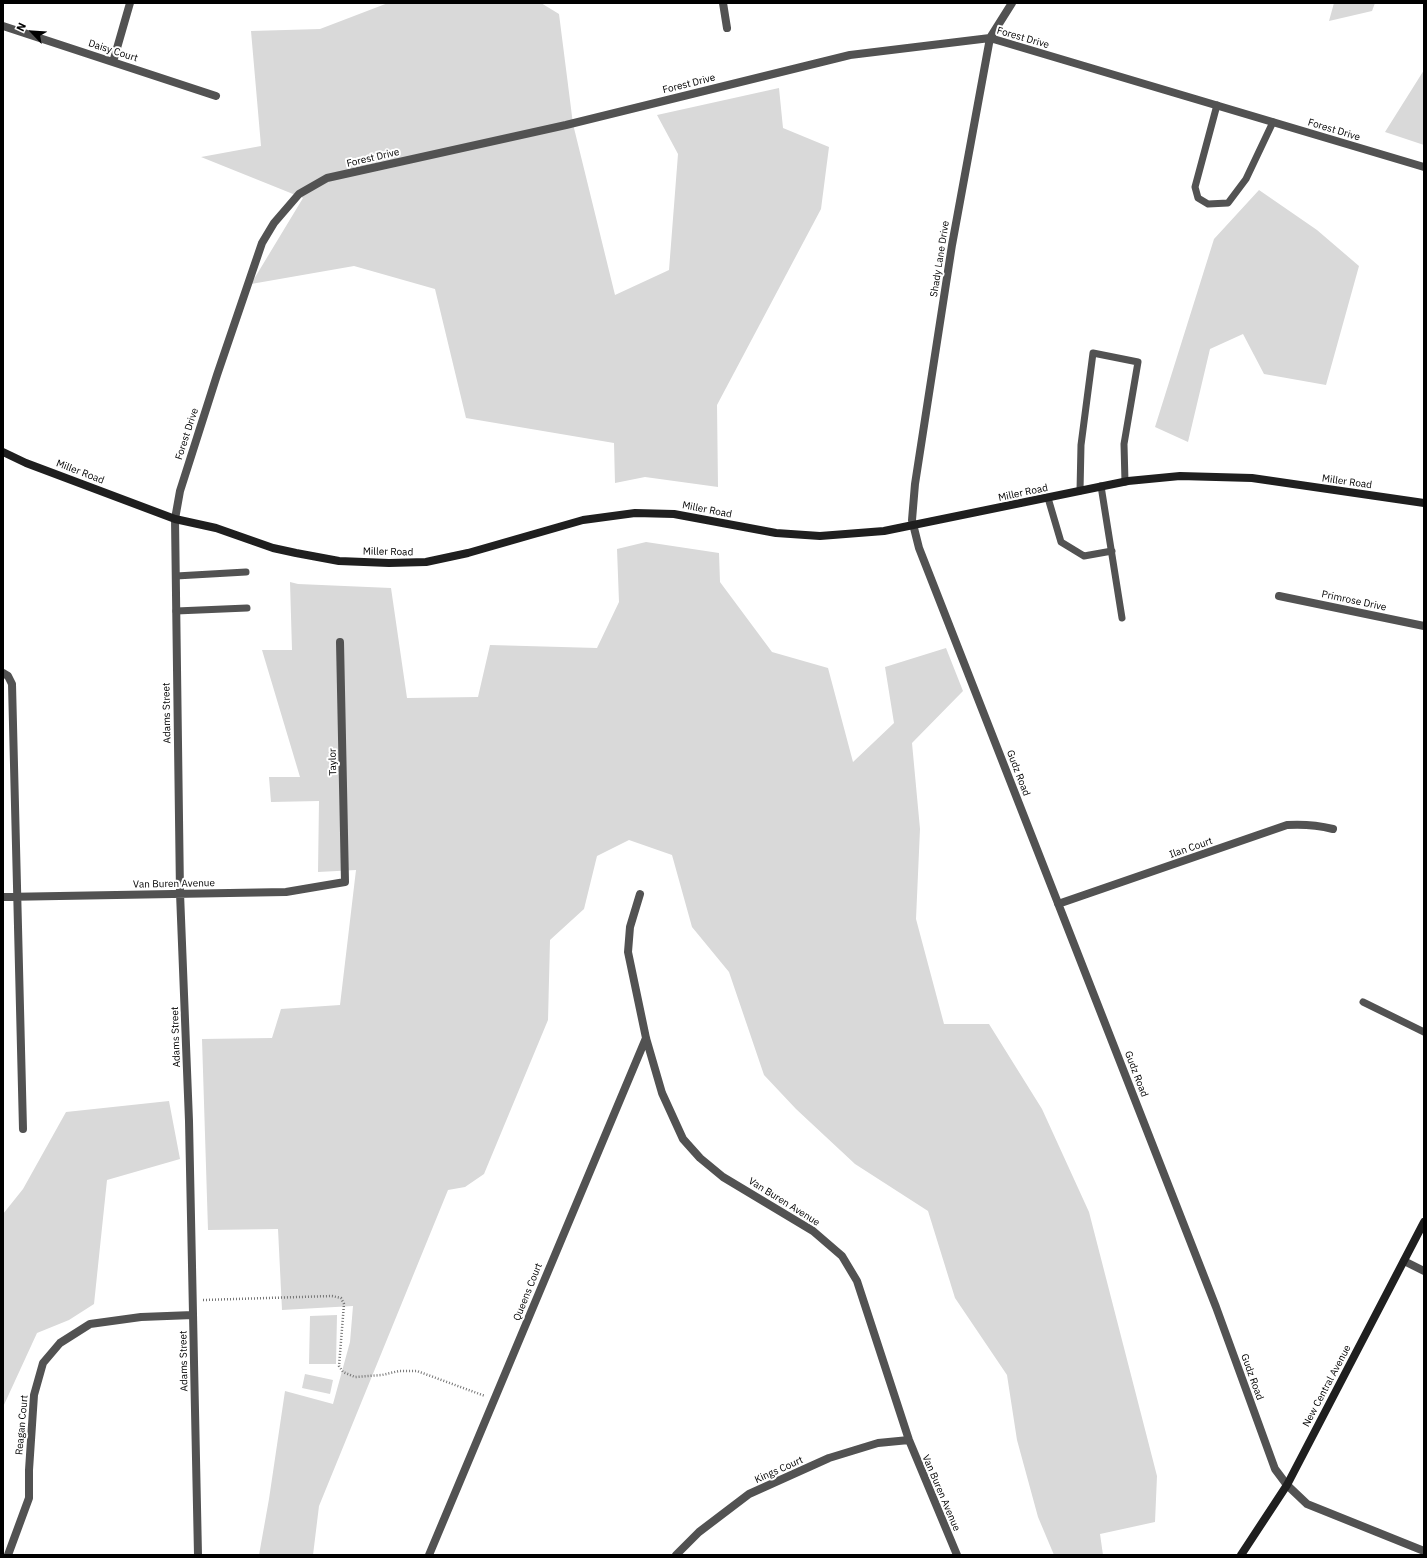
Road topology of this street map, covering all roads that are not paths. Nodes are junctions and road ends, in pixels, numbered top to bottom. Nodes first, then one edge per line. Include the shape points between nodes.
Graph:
1 (130, 3) edge
2 (723, 3) edge
3 (1012, 3) edge
4 (3, 26) edge
5 (727, 28) dead end
6 (990, 38) junction
7 (113, 62) junction
8 (216, 96) dead end
9 (1217, 105) junction
10 (1273, 122) junction
11 (1424, 167) edge
12 (3, 452) edge
13 (1124, 482) junction
14 (1102, 486) junction
15 (1080, 491) junction
16 (1048, 498) junction
17 (1424, 503) edge
18 (175, 519) junction
19 (914, 526) junction
20 (1112, 551) junction
21 (246, 572) dead end
22 (176, 576) junction
23 (1279, 596) dead end
24 (247, 608) dead end
25 (176, 611) junction
26 (1122, 618) dead end
27 (1424, 626) edge
28 (340, 642) dead end
29 (3, 673) edge
30 (1333, 829) dead end
31 (346, 882) joint
32 (180, 894) junction
33 (640, 894) dead end
34 (17, 896) junction
35 (3, 897) edge
36 (1058, 904) junction
37 (1362, 1002) dead end
38 (1424, 1032) edge
39 (646, 1038) junction
40 (23, 1129) dead end
41 (1424, 1222) edge
42 (1404, 1261) junction
43 (1424, 1271) edge
44 (193, 1314) junction
45 (908, 1440) junction
46 (1287, 1485) junction
47 (1424, 1551) edge
48 (8, 1555) edge
49 (198, 1555) edge
50 (429, 1555) edge
51 (676, 1555) edge
52 (957, 1555) edge
53 (1241, 1555) edge

1 - 7 street
2 - 5 street
3 - 6 street, Shady Lane Drive
4 - 7 street, Daisy Court
6 - 9 street, Forest Drive
6 - 18 street, Forest Drive via 850,55 566,125 327,178 299,194 274,223 262,243 180,491
6 - 19 street, Shady Lane Drive via 951,252 916,484 912,520
7 - 8 street, Daisy Court
9 - 10 street, Forest Drive
9 - 10 lane via 1195,187 1198,198 1208,204 1228,203 1246,179
10 - 11 street, Forest Drive
12 - 18 street, Miller Road
13 - 14 street, Miller Road
13 - 15 lane via 1124,444 1138,362 1093,353 1081,445
13 - 17 street, Miller Road via 1180,476 1252,478
14 - 15 street, Miller Road
14 - 20 lane
15 - 16 street, Miller Road
16 - 19 street, Miller Road
16 - 20 lane via 1061,542 1084,556
18 - 19 street, Miller Road via 216,528 296,553 339,560 389,563 426,562 468,553 583,520 635,513 674,514 776,533 820,536
18 - 22 street, Adams Street
19 - 36 street, Gudz Road via 919,548
20 - 26 lane
21 - 22 lane
22 - 25 street, Adams Street
23 - 27 street, Primrose Drive
24 - 25 lane
25 - 32 street, Adams Street
28 - 31 street, Taylor
29 - 34 street via 12,684
30 - 36 street, Ilan Court via 1302,824 1287,826
31 - 32 street, Van Buren Avenue via 286,892
32 - 34 street, Van Buren Avenue
32 - 44 street, Adams Street
33 - 39 street, Van Buren Avenue via 630,927 628,952
34 - 35 street, Van Buren Avenue
34 - 40 street
36 - 46 street, Gudz Road via 1216,1307 1275,1469
37 - 38 lane
39 - 45 street, Van Buren Avenue via 662,1093 683,1139 700,1158 723,1177 813,1232 842,1256 857,1281
39 - 50 street, Queens Court
41 - 42 street, New Central Avenue
42 - 43 street
42 - 46 street, New Central Avenue
44 - 48 street, Reagan Court via 141,1317 90,1324 60,1344 43,1363 34,1395 29,1498
44 - 49 street, Adams Street
45 - 51 street, Kings Court via 878,1443 829,1458 749,1494 699,1532
45 - 52 street, Van Buren Avenue
46 - 47 street, Gudz Road via 1307,1504
46 - 53 street, New Central Avenue

